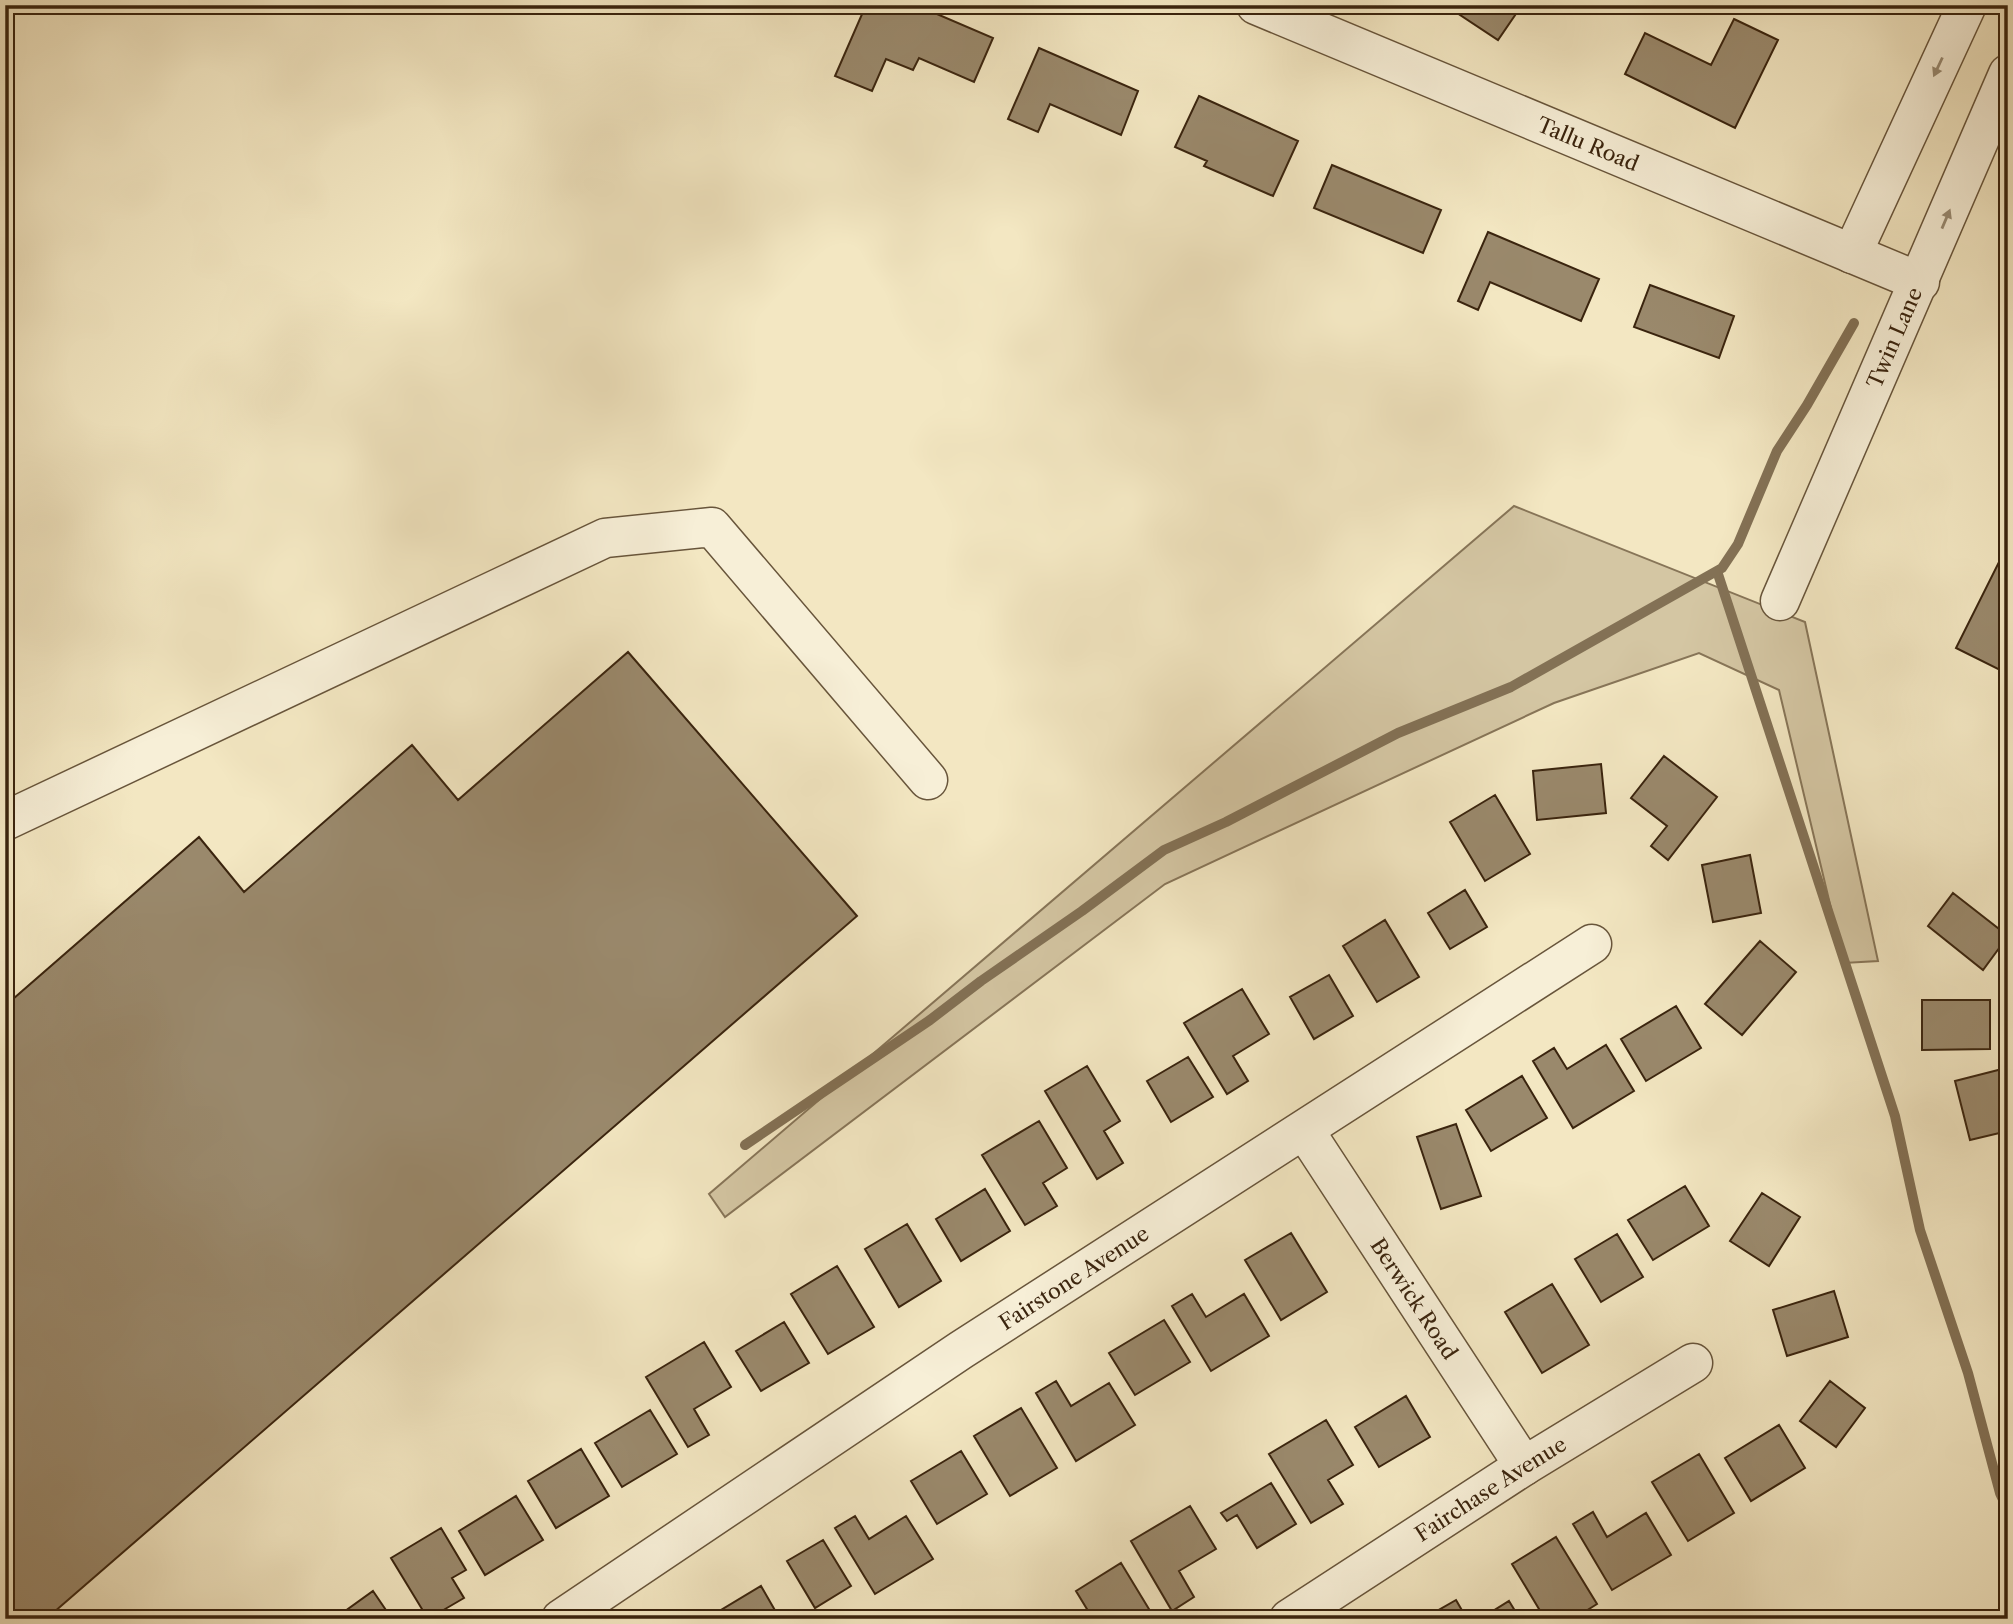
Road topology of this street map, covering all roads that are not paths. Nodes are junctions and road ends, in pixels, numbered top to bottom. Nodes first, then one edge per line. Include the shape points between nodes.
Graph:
1 (1256, 5) edge
2 (1966, 5) edge
3 (1305, 15) edge
4 (2008, 74) edge
5 (1852, 254) junction
6 (1920, 282) junction
7 (1780, 601) dead end
8 (928, 780) dead end
9 (5, 821) edge
10 (1592, 944) dead end
11 (1305, 1130) junction
12 (1693, 1363) dead end
13 (1524, 1466) junction
14 (561, 1619) edge
15 (1289, 1619) edge

1 - 3 street, Tallu Road
2 -> 5 street
3 - 5 street, Tallu Road
6 -> 4 street, Twin Lane
5 - 6 street, Tallu Road
6 - 7 street, Twin Lane
8 - 9 street via 712,527 605,538
10 - 11 street, Fairstone Avenue
11 - 13 street, Berwick Road
11 - 14 street, Fairstone Avenue via 961,1350
12 - 13 street, Fairchase Avenue
13 - 15 street, Fairchase Avenue

